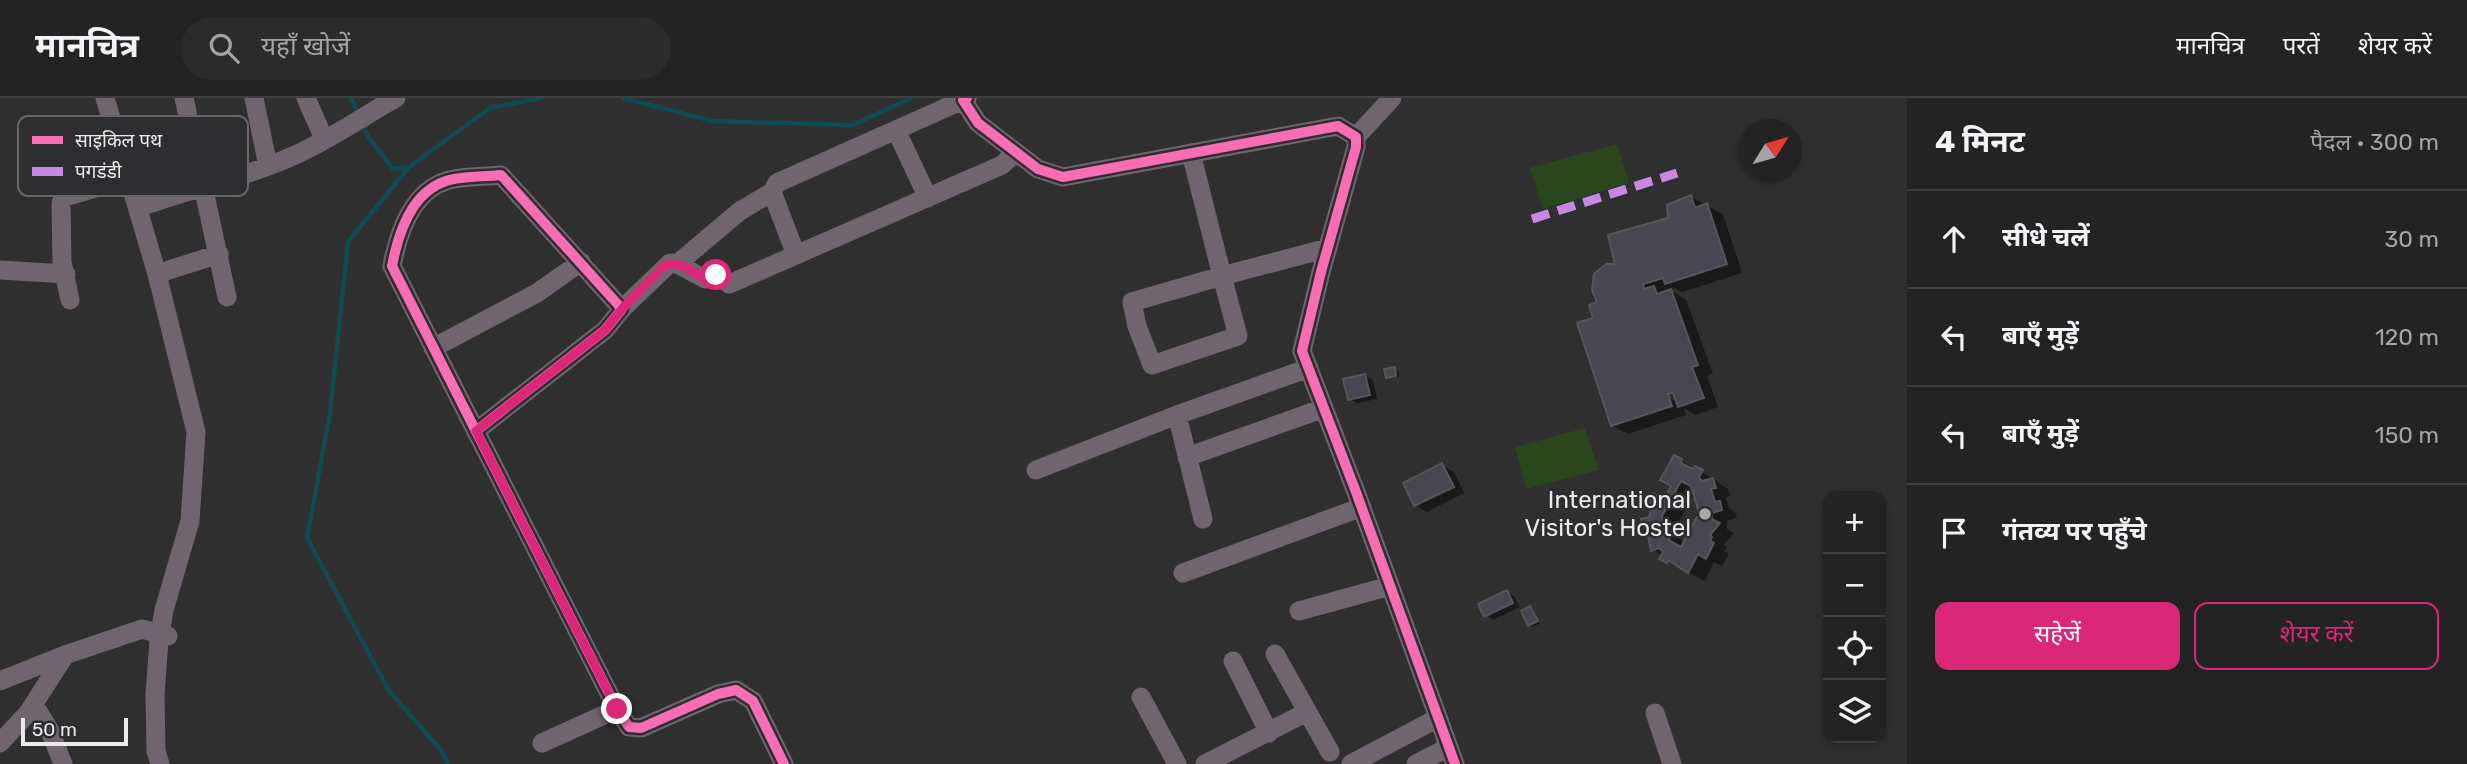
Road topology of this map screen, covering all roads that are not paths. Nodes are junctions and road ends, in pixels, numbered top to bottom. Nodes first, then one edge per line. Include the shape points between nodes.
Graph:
1 (105, 98) edge
2 (114, 98) edge
3 (184, 98) edge
4 (254, 98) edge
5 (306, 98) edge
6 (395, 98) edge
7 (1392, 98) edge
8 (965, 99) edge
9 (111, 116) edge
10 (118, 116) edge
11 (188, 116) edge
12 (896, 130) junction
13 (1356, 137) junction
14 (324, 139) junction
15 (1016, 152) junction
16 (1191, 153) junction
17 (268, 166) junction
18 (248, 172) edge
19 (772, 192) junction
20 (68, 196) edge
21 (138, 196) edge
22 (142, 196) edge
23 (172, 196) edge
24 (206, 196) edge
25 (928, 198) junction
26 (146, 205) junction
27 (1328, 248) junction
28 (219, 254) junction
29 (796, 255) junction
30 (581, 262) junction
31 (677, 264) junction
32 (0, 270) edge
33 (166, 271) junction
34 (66, 274) junction
35 (1222, 276) junction
36 (227, 297) dead end
37 (70, 300) dead end
38 (622, 309) junction
39 (433, 348) junction
40 (1309, 368) junction
41 (1324, 408) junction
42 (1177, 415) junction
43 (476, 431) junction
44 (1187, 457) junction
45 (1037, 470) dead end
46 (1362, 507) junction
47 (1203, 520) dead end
48 (1183, 573) dead end
49 (1390, 586) junction
50 (1299, 611) dead end
51 (164, 634) junction
52 (1275, 654) dead end
53 (65, 655) junction
54 (1233, 661) dead end
55 (0, 681) edge
56 (1141, 697) dead end
57 (34, 705) junction
58 (617, 709) junction
59 (1307, 712) junction
60 (1655, 713) dead end
61 (1438, 718) junction
62 (1269, 733) junction
63 (0, 743) edge
64 (542, 743) dead end
65 (1330, 752) dead end
66 (1452, 756) edge
67 (63, 764) edge
68 (160, 764) edge
69 (169, 764) edge
70 (784, 764) edge
71 (1177, 764) edge
72 (1205, 764) edge
73 (1351, 764) edge
74 (1416, 764) edge
75 (1672, 764) edge

1 - 9 street
2 - 10 street
3 - 11 street
4 - 17 street
5 - 14 street
6 - 14 street
7 - 13 street
8 - 12 street
8 - 15 street via 978,123
12 - 19 street via 783,179
12 - 25 street
13 - 16 street via 1338,126
13 - 27 street
14 - 17 street
15 - 16 street via 1038,169 1063,177
15 - 25 street via 1002,165
16 - 35 street
17 - 18 street
19 - 29 street
19 - 31 street via 740,211
20 - 34 street via 61,203
21 - 51 street via 196,432 190,521
22 - 26 street
23 - 26 street
24 - 28 street
25 - 29 street
26 - 33 street
27 - 35 street
27 - 40 street via 1303,351
28 - 33 street
28 - 36 street
29 - 31 street via 729,284 722,277 705,279
30 - 38 street
30 - 39 street via 537,293
30 - 39 street via 501,175 447,180 432,188 407,216 392,266
31 - 38 street via 663,267
32 - 34 street
33 - 51 street via 204,432 198,522
34 - 37 street
35 - 35 street via 1238,336 1152,365 1132,302
38 - 43 street via 605,330
39 - 43 street
40 - 41 street
40 - 42 street
41 - 44 street
41 - 46 street
42 - 44 street
42 - 45 street
43 - 58 street
44 - 47 street
46 - 48 street
46 - 49 street
49 - 50 street
49 - 61 street
51 - 53 street via 142,629
51 - 68 street via 155,695
51 - 69 street via 164,750
52 - 59 street
53 - 55 street
53 - 57 street
54 - 62 street
56 - 71 street
57 - 63 street
57 - 67 street
58 - 64 street
58 - 70 street via 629,727 640,728 736,690 753,701
59 - 62 street
59 - 65 street
60 - 75 street
61 - 66 street
61 - 73 street
62 - 72 street
66 - 74 street

